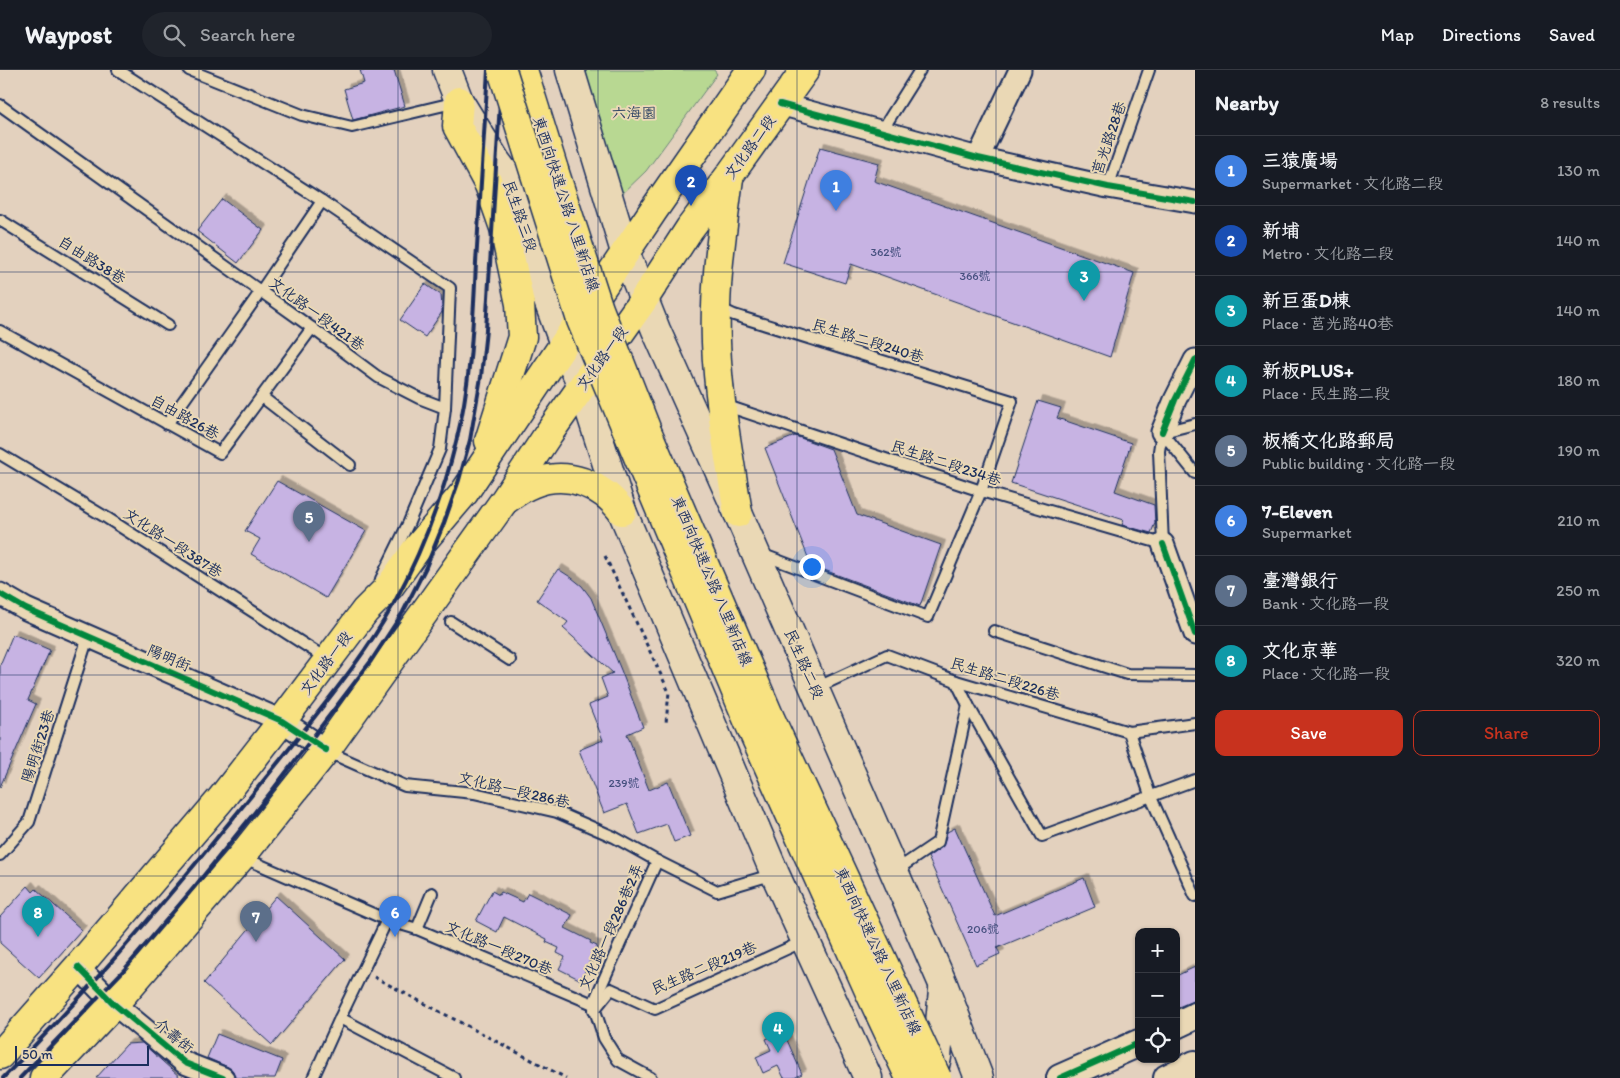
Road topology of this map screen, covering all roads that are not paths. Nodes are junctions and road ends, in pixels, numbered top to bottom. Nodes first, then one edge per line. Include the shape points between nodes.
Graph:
1 (118, 70) edge
2 (189, 70) edge
3 (447, 70) edge
4 (502, 70) edge
5 (523, 70) edge
6 (570, 70) edge
7 (751, 70) edge
8 (805, 70) edge
9 (920, 70) edge
10 (1020, 70) edge
11 (1149, 70) edge
12 (459, 101) junction
13 (780, 104) junction
14 (0, 105) edge
15 (881, 132) junction
16 (978, 158) junction
17 (729, 176) junction
18 (1108, 187) junction
19 (322, 200) junction
20 (1195, 202) edge
21 (0, 220) edge
22 (625, 252) junction
23 (261, 291) junction
24 (644, 299) junction
25 (716, 307) junction
26 (168, 326) dead end
27 (312, 328) junction
28 (0, 331) edge
29 (564, 344) junction
30 (1195, 360) edge
31 (582, 386) junction
32 (262, 397) junction
33 (721, 404) junction
34 (445, 408) junction
35 (167, 424) junction
36 (1195, 424) edge
37 (1160, 442) junction
38 (0, 454) edge
39 (350, 464) dead end
40 (482, 464) junction
41 (1195, 472) edge
42 (981, 491) junction
43 (504, 501) junction
44 (622, 511) junction
45 (738, 513) junction
46 (1163, 544) junction
47 (754, 551) junction
48 (0, 594) edge
49 (365, 611) junction
50 (451, 622) dead end
51 (994, 631) dead end
52 (1195, 634) edge
53 (88, 637) junction
54 (329, 660) junction
55 (510, 660) dead end
56 (1195, 675) edge
57 (956, 681) junction
58 (815, 688) junction
59 (968, 705) junction
60 (282, 721) junction
61 (1195, 723) edge
62 (1129, 732) junction
63 (326, 750) junction
64 (1195, 780) edge
65 (1150, 796) junction
66 (0, 855) edge
67 (242, 857) junction
68 (657, 861) junction
69 (894, 872) junction
70 (775, 874) junction
71 (432, 893) dead end
72 (1195, 896) edge
73 (387, 920) junction
74 (417, 929) junction
75 (806, 940) junction
76 (78, 967) junction
77 (943, 984) junction
78 (114, 1004) junction
79 (593, 1007) junction
80 (1195, 1016) edge
81 (340, 1018) junction
82 (1180, 1023) edge
83 (1135, 1044) edge
84 (0, 1054) edge
85 (1195, 1064) edge
86 (868, 1073) edge
87 (45, 1078) edge
88 (223, 1078) edge
89 (313, 1078) edge
90 (454, 1078) edge
91 (651, 1078) edge
92 (910, 1078) edge
93 (932, 1078) edge
94 (937, 1078) edge
95 (979, 1078) edge
96 (1060, 1078) edge
97 (1167, 1078) edge

1 - 19 lane
2 - 12 lane via 302,115 352,127
3 - 12 main road, 民生路三段
4 - 92 main road, 東西向快速公路 八里新店線, bridge via 581,320 749,723
5 - 94 main road, 東西向快速公路 八里新店線, bridge via 599,309 647,431 771,720
6 - 22 main road
7 - 22 main road
8 - 13 main road, 文化路二段
9 - 15 lane
10 - 16 street
11 - 18 lane, 莒光路28巷
12 - 29 main road, 民生路三段 via 510,180
12 - 40 main road via 457,126 489,185 504,228 520,304 522,337
13 - 15 street
13 - 17 main road, 文化路二段
14 - 23 lane, 文化路一段421巷
15 - 16 street
16 - 18 street
17 - 24 main road, 文化路二段 via 690,228
17 - 25 main road
18 - 20 street
19 - 23 lane
19 - 34 lane via 450,288
21 - 26 lane, 自由路38巷
22 - 24 main road, 民生路二段
22 - 29 main road, 文化路一段
23 - 27 lane, 文化路一段421巷
23 - 35 lane
24 - 31 main road, 文化路一段
24 - 45 main road, 民生路二段
25 - 33 main road
25 - 42 lane, 民生路二段240巷 via 1012,401
27 - 32 lane, 自由路26巷
27 - 34 lane, 文化路一段421巷 via 378,377
28 - 35 lane, 自由路26巷
29 - 31 main road
29 - 40 main road, 文化路一段
30 - 37 street via 1175,400
31 - 43 main road, 文化路一段
31 - 44 main road
32 - 35 lane, 自由路26巷 via 220,453
32 - 39 lane
33 - 42 lane, 民生路二段234巷
33 - 45 main road
34 - 49 lane via 440,449 409,522
36 - 37 lane
37 - 41 lane
37 - 46 lane
38 - 54 lane, 文化路一段387巷 via 107,518
40 - 49 main road, 文化路一段 via 464,493 390,586
42 - 46 lane, 民生路二段234巷
42 - 47 lane via 928,618
43 - 44 main road via 522,487 550,478 565,478 587,483 606,494
43 - 63 main road, 文化路一段
44 - 70 main road
45 - 47 main road, 民生路二段
46 - 52 street
47 - 58 main road, 民生路二段
48 - 53 street, 陽明街
49 - 54 main road, 文化路一段
50 - 55 lane
51 - 56 lane via 1127,674
53 - 60 street, 陽明街
53 - 66 lane, 陽明街23巷 via 29,822
54 - 60 main road, 文化路一段
57 - 58 lane, 民生路二段226巷 via 888,655
57 - 59 lane
57 - 62 lane, 民生路二段226巷
58 - 69 main road, 民生路二段
59 - 65 lane via 1042,836
59 - 69 lane via 938,842
60 - 63 street, 陽明街
60 - 76 main road, 文化路一段 via 222,798
61 - 62 lane, 民生路二段226巷
62 - 65 lane
63 - 67 main road, 文化路一段
63 - 68 lane, 文化路一段286巷 via 405,786 474,793 557,812 614,837
64 - 65 lane
65 - 72 lane
67 - 73 lane, 文化路一段270巷
67 - 78 main road, 文化路一段
68 - 70 lane, 文化路一段286巷 via 717,891
68 - 79 lane, 文化路一段286巷2弄
69 - 77 main road, 民生路二段
70 - 75 main road
71 - 74 lane
73 - 74 lane, 文化路一段270巷
73 - 81 lane
74 - 79 lane, 文化路一段270巷
75 - 79 lane, 民生路二段219巷 via 655,1009 611,989
75 - 86 main road
76 - 78 street, 介壽街
76 - 84 main road, 文化路一段
77 - 93 main road via 937,1057
77 - 95 main road, 民生路二段
78 - 87 main road, 文化路一段
78 - 88 street, 介壽街 via 185,1063
79 - 91 lane via 604,1038 618,1060
80 - 82 street
81 - 89 lane
81 - 90 lane
83 - 96 street
85 - 97 street

